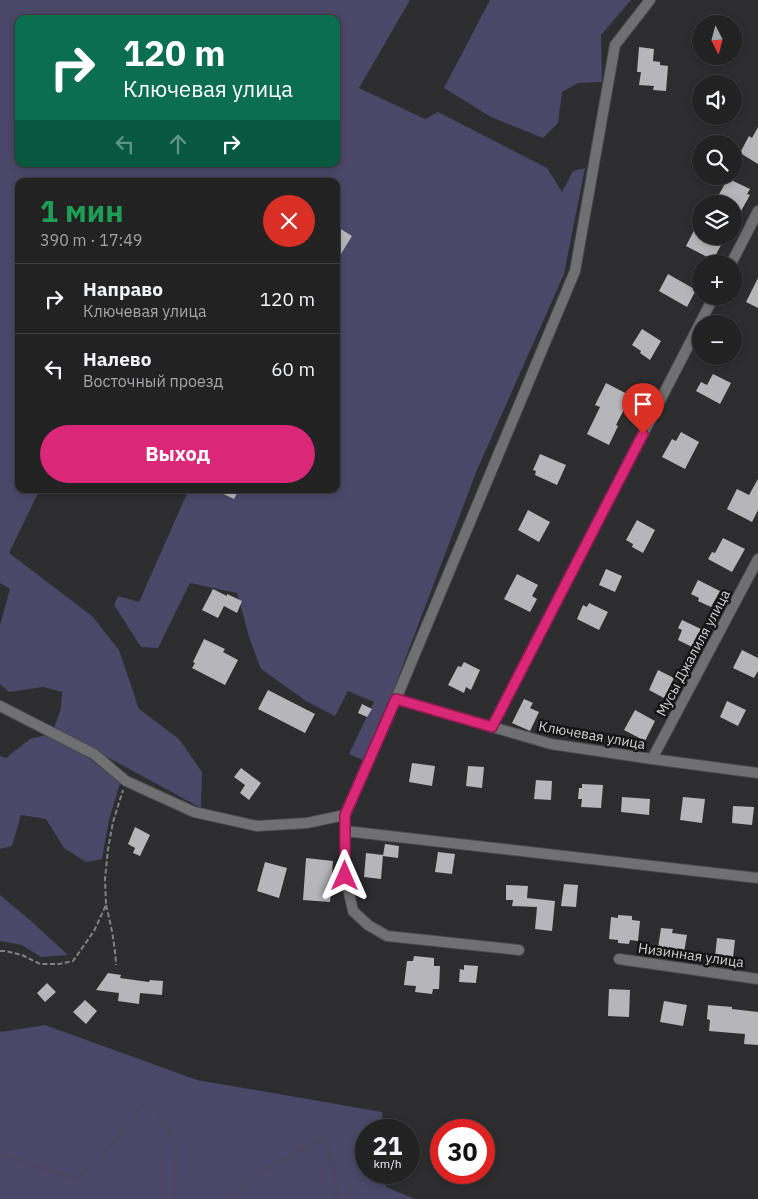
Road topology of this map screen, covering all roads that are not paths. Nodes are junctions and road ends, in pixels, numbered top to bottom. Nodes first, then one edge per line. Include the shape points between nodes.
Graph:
1 (650, 0) edge
2 (758, 211) edge
3 (736, 255) edge
4 (709, 305) edge
5 (758, 560) edge
6 (396, 699) junction
7 (0, 706) edge
8 (492, 727) junction
9 (652, 760) junction
10 (758, 773) edge
11 (345, 815) junction
12 (345, 831) junction
13 (758, 878) edge
14 (519, 950) dead end
15 (619, 959) dead end
16 (758, 979) edge

1 - 6 street via 615,45 575,271
2 - 3 street
4 - 8 street
5 - 9 street, Мусы Джалиля улица
6 - 8 street, Ключевая улица
6 - 11 street
7 - 11 street via 94,754 126,781 194,812 257,826 306,823
8 - 9 street, Ключевая улица via 551,744
9 - 10 street, Ключевая улица
11 - 12 street
12 - 13 street
12 - 14 street via 345,876 353,911 368,925 386,936
15 - 16 street, Низинная улица

